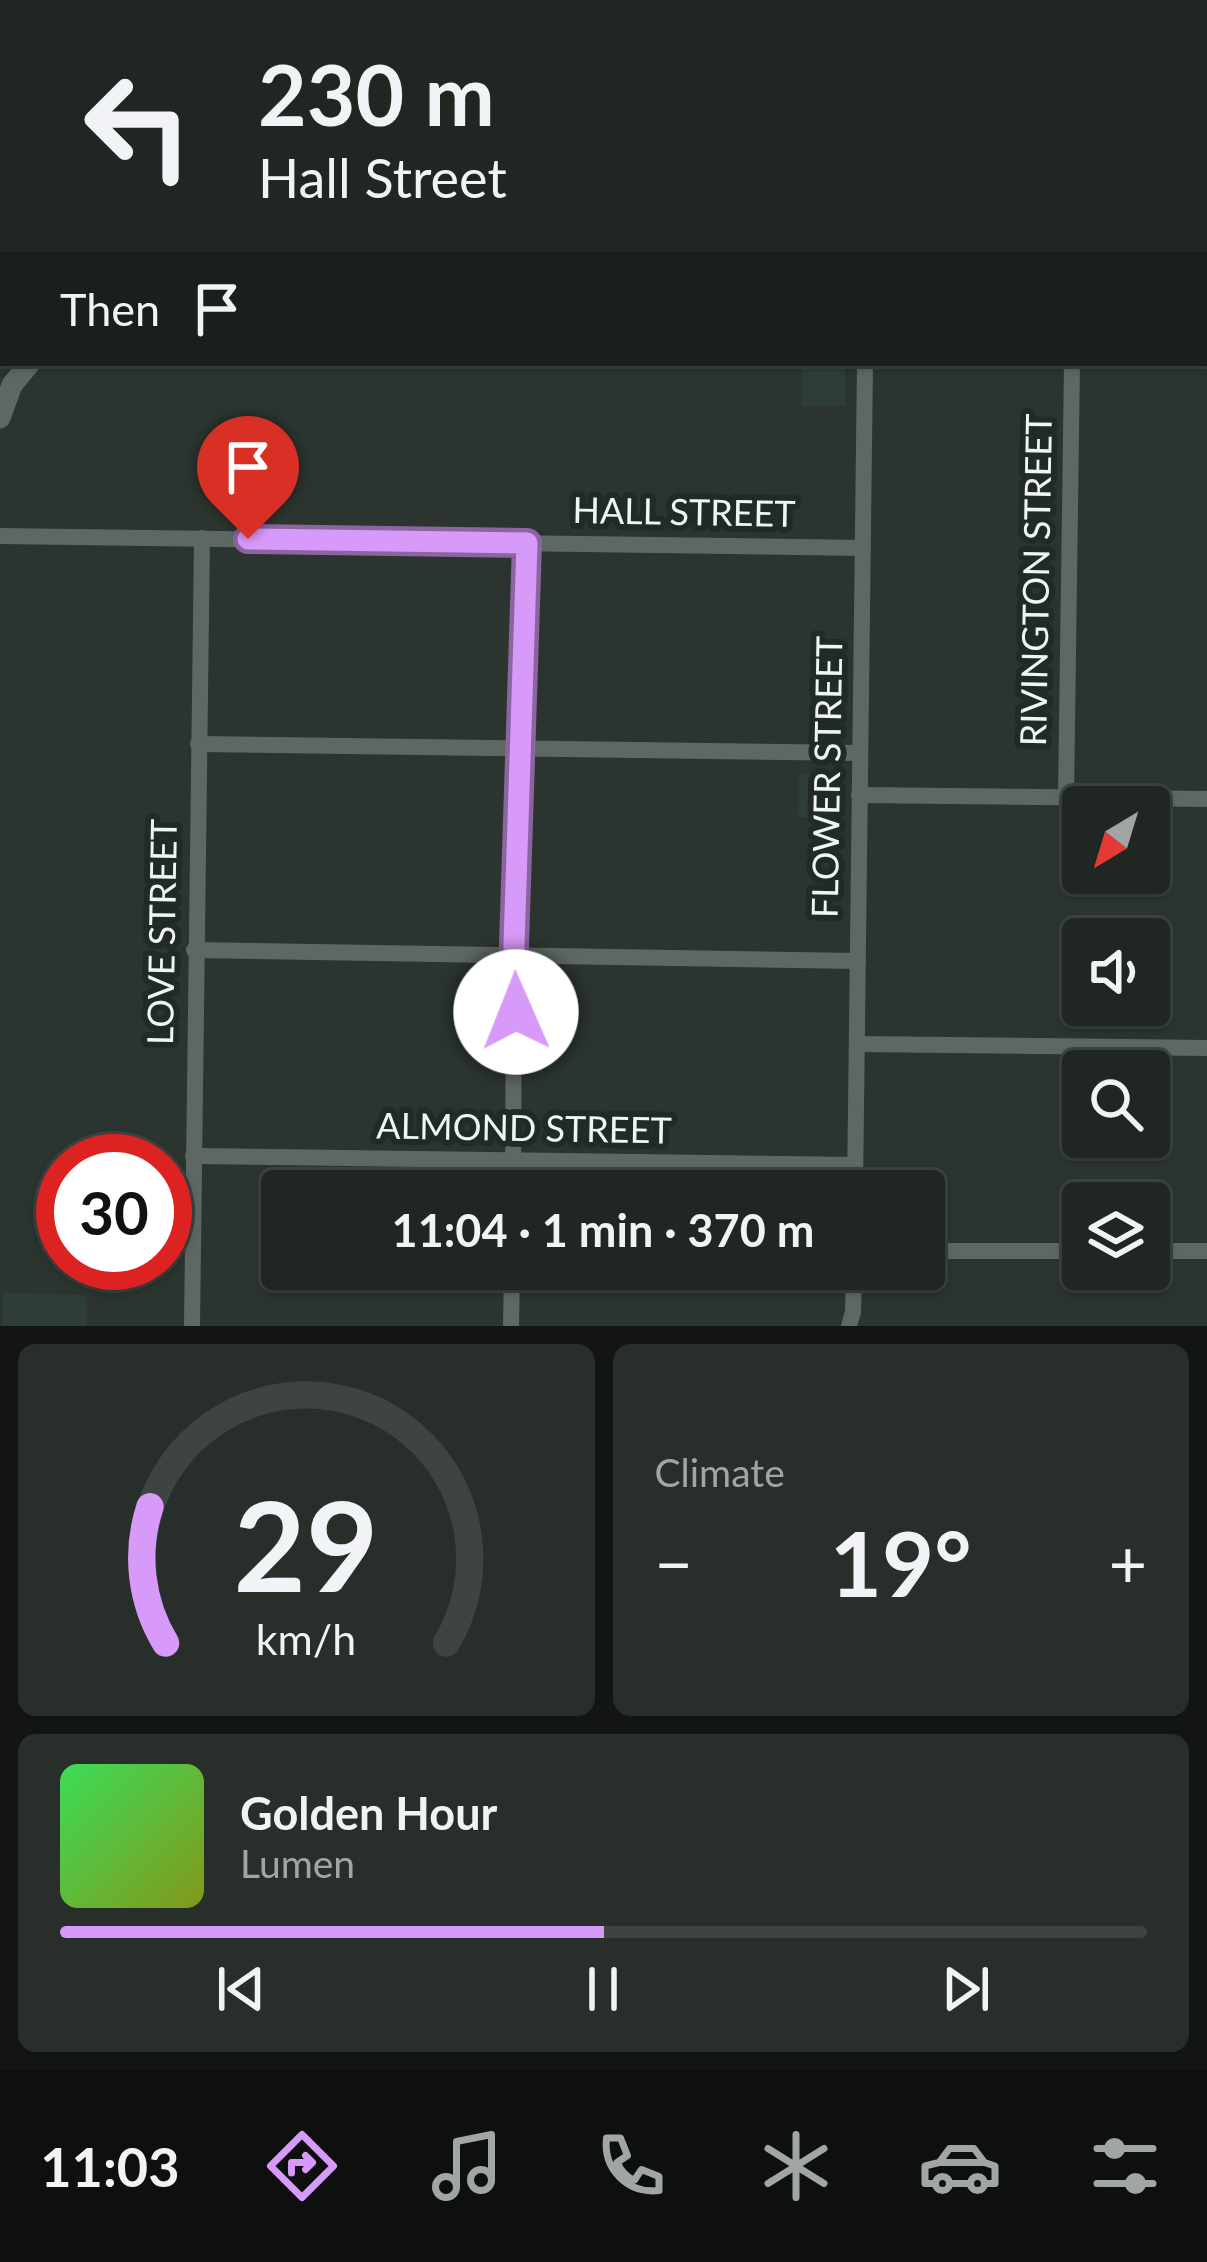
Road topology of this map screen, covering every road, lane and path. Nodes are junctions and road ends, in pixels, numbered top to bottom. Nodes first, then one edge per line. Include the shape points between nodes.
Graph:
1 (28, 366) edge
2 (865, 366) edge
3 (1072, 366) edge
4 (0, 418) edge
5 (0, 536) edge
6 (202, 538) junction
7 (527, 543) junction
8 (863, 548) junction
9 (198, 744) junction
10 (521, 749) junction
11 (860, 753) junction
12 (1066, 786) edge
13 (860, 795) junction
14 (1062, 798) edge
15 (1170, 799) edge
16 (1207, 799) edge
17 (194, 950) junction
18 (515, 956) junction
19 (858, 961) junction
20 (857, 1044) junction
21 (1207, 1048) edge
22 (193, 1156) junction
23 (514, 1162) junction
24 (855, 1165) junction
25 (514, 1170) edge
26 (855, 1170) edge
27 (945, 1251) edge
28 (1062, 1251) edge
29 (1170, 1251) edge
30 (1207, 1251) edge
31 (512, 1290) edge
32 (854, 1290) edge
33 (854, 1321) edge
34 (192, 1326) edge
35 (512, 1326) edge

1 - 4 street
2 - 8 street, FLOWER STREET
3 - 12 street, RIVINGTON STREET
5 - 6 street, HALL STREET
6 - 7 street, HALL STREET
6 - 9 street, LOVE STREET
7 - 8 street, HALL STREET
7 - 10 street
8 - 11 street, FLOWER STREET
9 - 10 street
9 - 17 street, LOVE STREET
10 - 11 street
10 - 18 street
11 - 13 street, FLOWER STREET
13 - 14 street
13 - 19 street, FLOWER STREET
15 - 16 street
17 - 18 street
17 - 22 street, LOVE STREET
18 - 19 street
18 - 23 street
19 - 20 street, FLOWER STREET
20 - 21 street
20 - 24 street, FLOWER STREET
22 - 23 street, ALMOND STREET
22 - 34 street, LOVE STREET
23 - 24 street, ALMOND STREET
23 - 25 street
24 - 26 street, FLOWER STREET
27 - 28 street
29 - 30 street
31 - 35 street
32 - 33 street

